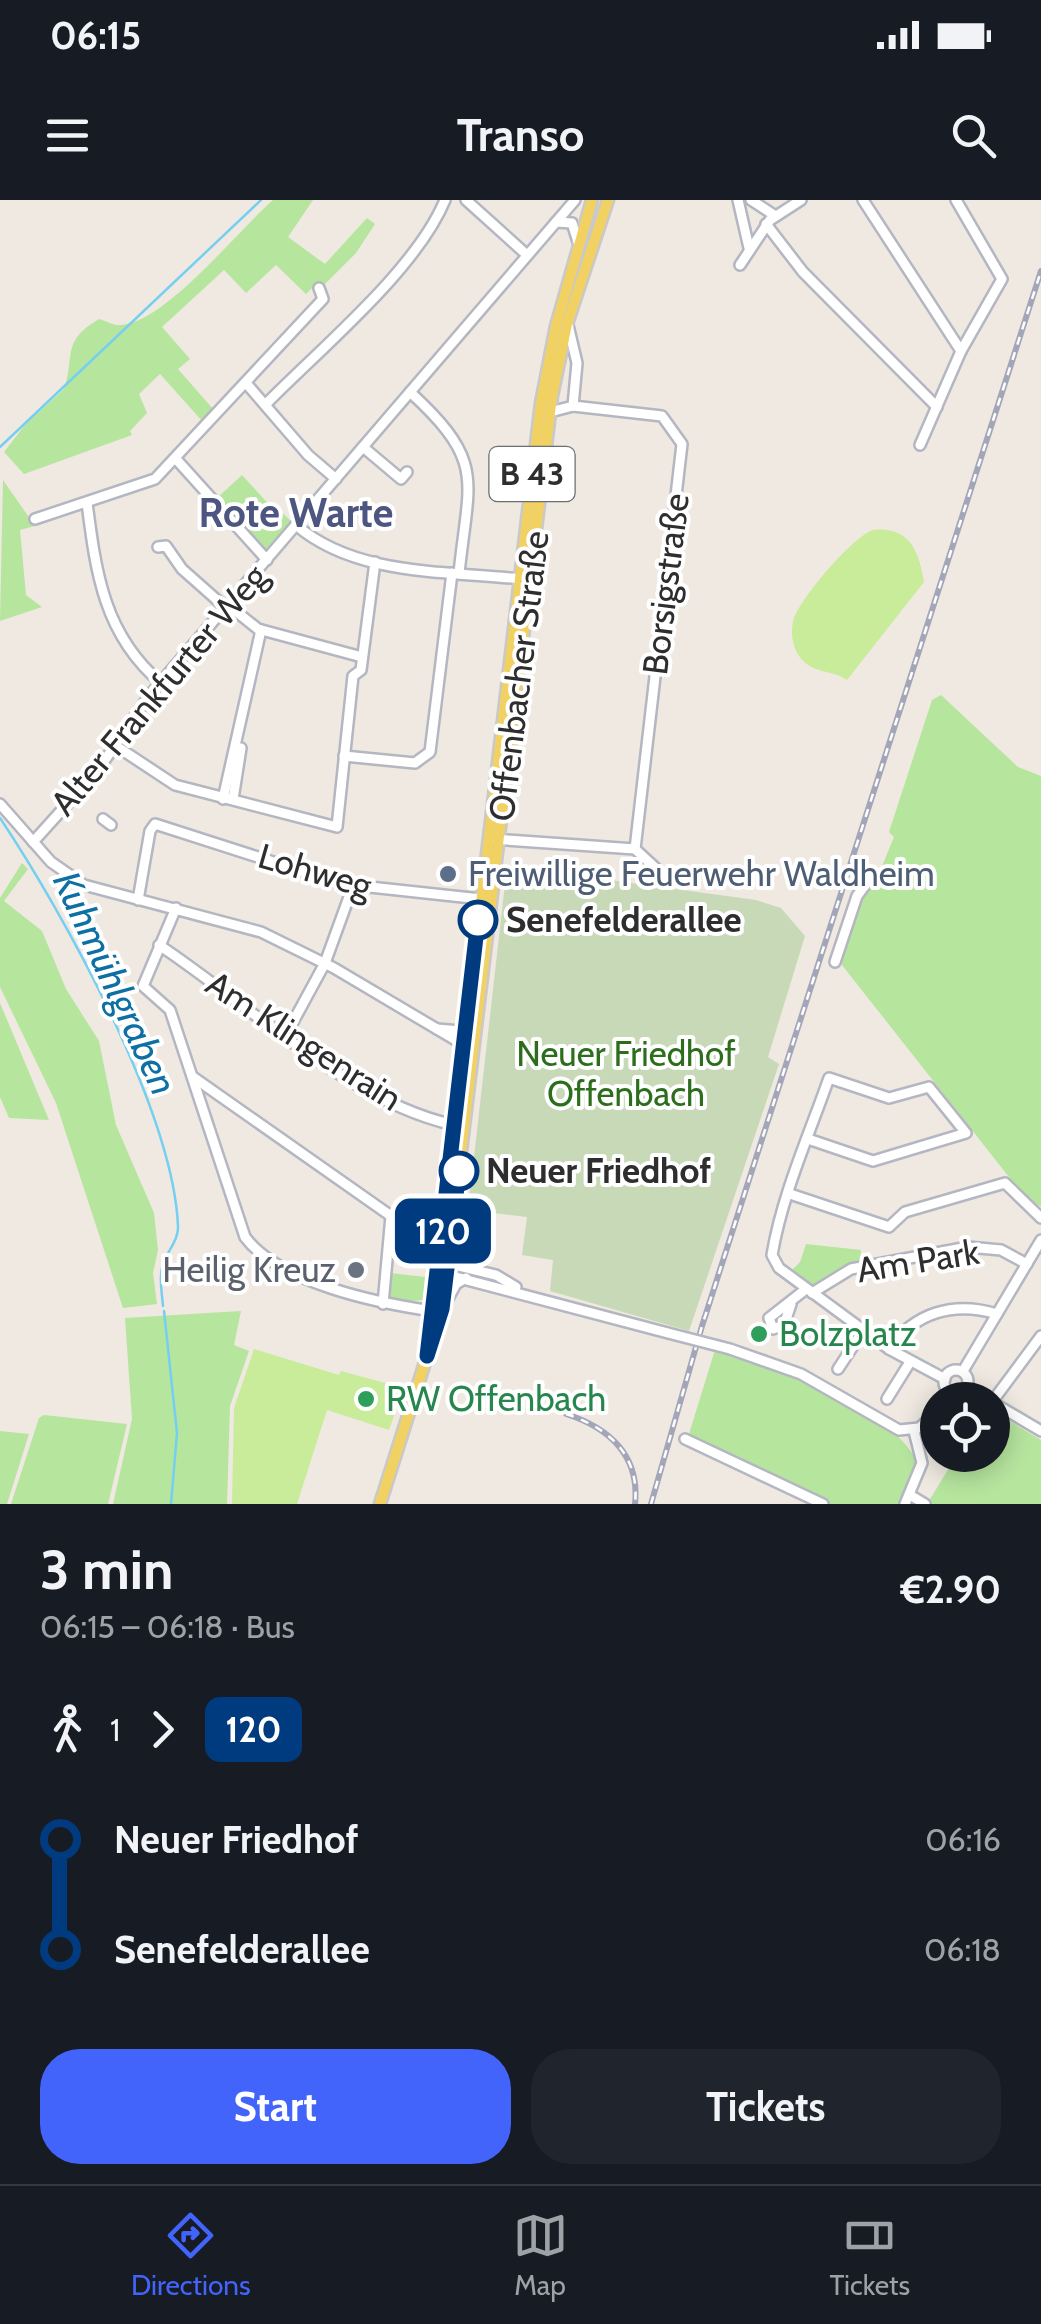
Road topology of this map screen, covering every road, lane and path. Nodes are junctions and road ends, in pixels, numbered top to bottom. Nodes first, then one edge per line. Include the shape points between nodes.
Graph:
1 (445, 200) edge
2 (466, 200) edge
3 (575, 200) edge
4 (592, 200) edge
5 (608, 200) edge
6 (738, 200) edge
7 (752, 200) edge
8 (801, 200) edge
9 (863, 200) edge
10 (956, 200) edge
11 (774, 216) junction
12 (556, 222) junction
13 (766, 224) junction
14 (578, 248) junction
15 (750, 248) junction
16 (527, 255) junction
17 (740, 265) dead end
18 (319, 288) dead end
19 (567, 324) junction
20 (961, 351) junction
21 (246, 382) junction
22 (410, 392) junction
23 (267, 404) junction
24 (573, 406) junction
25 (937, 406) junction
26 (550, 412) junction
27 (920, 445) dead end
28 (363, 447) junction
29 (176, 458) junction
30 (407, 472) dead end
31 (336, 479) junction
32 (88, 503) junction
33 (35, 519) dead end
34 (296, 526) junction
35 (158, 547) dead end
36 (267, 560) junction
37 (375, 562) junction
38 (456, 573) junction
39 (520, 579) junction
40 (227, 606) junction
41 (261, 630) junction
42 (362, 657) junction
43 (161, 683) junction
44 (116, 746) junction
45 (344, 756) junction
46 (228, 799) junction
47 (0, 804) edge
48 (494, 839) junction
49 (33, 842) junction
50 (635, 849) junction
51 (491, 861) junction
52 (871, 877) dead end
53 (656, 878) dead end
54 (353, 886) junction
55 (481, 899) junction
56 (138, 900) junction
57 (176, 908) junction
58 (159, 945) junction
59 (325, 962) junction
60 (835, 962) dead end
61 (434, 1028) junction
62 (470, 1032) junction
63 (286, 1035) junction
64 (468, 1048) junction
65 (191, 1076) junction
66 (454, 1125) junction
67 (808, 1139) junction
68 (790, 1194) junction
69 (1041, 1218) edge
70 (1041, 1240) edge
71 (1027, 1264) junction
72 (443, 1268) junction
73 (466, 1278) junction
74 (809, 1291) junction
75 (527, 1294) junction
76 (383, 1304) junction
77 (791, 1304) dead end
78 (437, 1310) junction
79 (997, 1314) junction
80 (863, 1331) junction
81 (1040, 1339) edge
82 (889, 1349) junction
83 (910, 1362) junction
84 (838, 1369) dead end
85 (962, 1371) junction
86 (945, 1382) joint
87 (965, 1382) edge
88 (1006, 1382) edge
89 (887, 1399) dead end
90 (1010, 1411) edge
91 (920, 1426) edge
92 (1040, 1428) edge
93 (916, 1430) junction
94 (685, 1439) dead end
95 (908, 1499) edge
96 (380, 1504) edge
97 (822, 1504) edge
98 (925, 1504) edge

1 - 23 street via 412,254
2 - 16 street
3 - 12 street, Alter Frankfurter Weg
4 - 14 main road, Offenbacher Straße / B 43
5 - 19 main road, Offenbacher Straße / B 43
6 - 15 street
7 - 11 street
8 - 11 street
9 - 20 street
10 - 20 street via 1002,278
11 - 13 street
12 - 14 street via 574,225
12 - 16 street, Alter Frankfurter Weg
13 - 15 street
13 - 25 street via 806,275
14 - 39 main road, Offenbacher Straße / B 43 via 543,388
15 - 17 street
16 - 22 street, Alter Frankfurter Weg
18 - 21 street via 322,299
19 - 24 street via 577,363
19 - 26 main road, Offenbacher Straße / B 43
20 - 25 street
21 - 23 street
21 - 29 street
22 - 28 street, Alter Frankfurter Weg
22 - 38 street via 452,432 465,458 468,492
23 - 31 street
24 - 26 street, Borsigstraße
24 - 50 street, Borsigstraße via 662,416 682,444
25 - 27 street
26 - 48 main road, Offenbacher Straße / B 43
28 - 30 street via 401,479
28 - 31 street, Alter Frankfurter Weg
29 - 32 street via 150,482
29 - 36 street
31 - 34 street, Alter Frankfurter Weg
32 - 33 street
32 - 43 street via 108,612 128,650
34 - 36 street, Alter Frankfurter Weg
34 - 37 street via 323,548
35 - 40 street via 166,546 182,569
36 - 40 street, Alter Frankfurter Weg
37 - 38 street
37 - 42 street
38 - 39 street
38 - 45 street via 428,755 414,764
39 - 48 main road, Offenbacher Straße / B 43
40 - 41 street
40 - 43 street, Alter Frankfurter Weg
41 - 42 street
41 - 46 street
42 - 45 street via 353,676
43 - 44 street, Alter Frankfurter Weg
44 - 46 street via 175,785
44 - 49 street, Alter Frankfurter Weg
45 - 46 street via 337,827
47 - 49 street
48 - 50 street
48 - 51 main road, Offenbacher Straße / B 43
49 - 56 street via 84,885
50 - 53 street via 662,874
51 - 55 main road, B 43
51 - 62 main road, B 43 via 477,1018
52 - 60 street via 857,896
54 - 55 street, Lohweg
54 - 56 street, Lohweg via 152,826
54 - 59 street
55 - 62 main road, B 43
56 - 57 street
57 - 58 street
57 - 59 street via 261,932
58 - 63 street, Am Klingenrain
58 - 65 street via 143,986 169,1008
59 - 61 street
59 - 63 street
61 - 62 street
61 - 64 street
62 - 64 main road, B 43
63 - 66 street, Am Klingenrain via 393,1103
64 - 66 main road, B 43
64 - 72 main road
65 - 76 street via 252,1247 282,1268
65 - 76 street via 391,1216
66 - 72 main road, B 43
67 - 67 street via 829,1078 889,1098 929,1087 966,1133 874,1161
67 - 68 street
68 - 69 street via 889,1227 906,1212 1006,1184
68 - 74 street via 772,1250 778,1268
70 - 71 street
71 - 74 street, Am Park via 1001,1250 968,1247 851,1269
71 - 79 street
72 - 73 street
72 - 75 street via 496,1276
72 - 78 main road, B 43
73 - 75 street
73 - 78 street
74 - 77 street, Am Park
74 - 80 street
75 - 93 street, bridge via 789,1369 894,1428
76 - 78 street
78 - 96 main road, B 43
79 - 82 street via 975,1308 936,1312 912,1323
79 - 85 street
80 - 82 street
80 - 84 street
81 - 88 street
82 - 83 street
83 - 86 street
83 - 89 street
85 - 86 street via 950,1371
85 - 87 street
90 - 92 street
91 - 93 street
93 - 95 street via 923,1457
94 - 97 street
95 - 98 street

